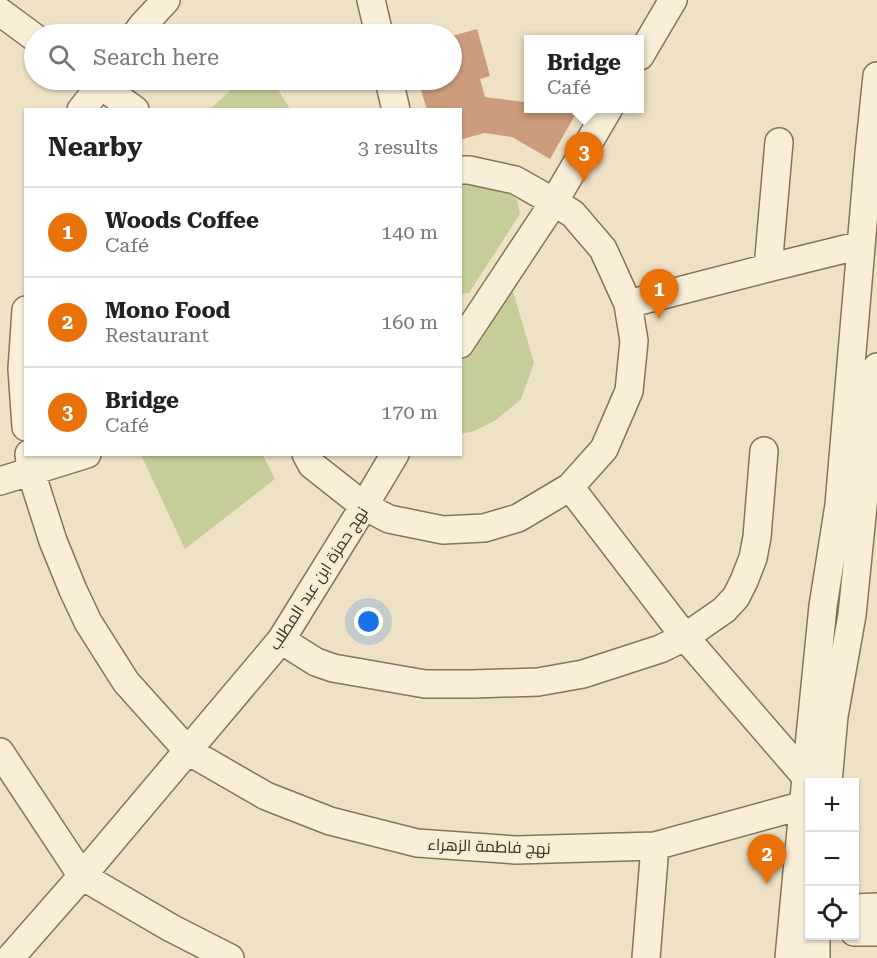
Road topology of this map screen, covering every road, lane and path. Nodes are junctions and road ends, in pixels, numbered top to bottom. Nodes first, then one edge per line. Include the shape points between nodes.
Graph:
1 (166, 0) edge
2 (371, 0) edge
3 (673, 0) edge
4 (0, 12) edge
5 (144, 24) edge
6 (377, 24) edge
7 (24, 30) edge
8 (644, 48) edge
9 (877, 76) edge
10 (94, 90) edge
11 (111, 90) edge
12 (391, 90) edge
13 (82, 108) edge
14 (133, 108) edge
15 (396, 108) edge
16 (606, 113) edge
17 (779, 142) dead end
18 (462, 170) edge
19 (554, 202) junction
20 (861, 245) junction
21 (768, 268) junction
22 (628, 304) junction
23 (24, 340) edge
24 (462, 341) edge
25 (877, 367) edge
26 (24, 398) edge
27 (764, 451) dead end
28 (74, 456) edge
29 (307, 456) edge
30 (393, 456) edge
31 (30, 463) edge
32 (0, 481) edge
33 (570, 488) junction
34 (364, 506) junction
35 (685, 638) junction
36 (281, 640) junction
37 (188, 751) junction
38 (0, 752) edge
39 (815, 778) edge
40 (817, 778) edge
41 (818, 778) edge
42 (804, 805) joint
43 (655, 846) junction
44 (82, 876) junction
45 (877, 907) edge
46 (859, 908) edge
47 (802, 915) edge
48 (859, 932) edge
49 (877, 932) edge
50 (816, 940) edge
51 (10, 958) edge
52 (230, 958) edge
53 (646, 958) edge
54 (789, 958) edge
55 (816, 958) edge

1 - 5 street
2 - 6 street
3 - 8 street
4 - 7 street
9 - 20 street
10 - 13 street
11 - 14 street
12 - 15 street
16 - 19 street
17 - 21 street
18 - 19 street via 515,180
19 - 22 street via 573,214 603,249
19 - 24 street
20 - 21 street
20 - 40 street via 839,505 823,606
21 - 22 street
22 - 33 street via 634,341 629,391 604,449
23 - 26 street
25 - 41 street via 852,615 834,716
27 - 35 street via 757,537 744,581 724,610
28 - 31 street
29 - 34 street via 312,465
30 - 34 street, نهج حمزة ابن عبد المطلب
31 - 32 street
31 - 37 street, نهج فاطمة الزهراء via 53,541 88,621 126,682
33 - 34 street via 518,518 484,528 443,531 389,519
33 - 35 street
34 - 36 street, نهج حمزة ابن عبد المطلب
35 - 36 street via 583,674 538,682 473,684 425,684 333,668
35 - 39 street
36 - 37 street, نهج حمزة ابن عبد المطلب
37 - 43 street, نهج فاطمة الزهراء via 266,796 330,820 417,843 516,850
37 - 44 street, نهج حمزة ابن عبد المطلب
38 - 44 street
42 - 43 street, نهج فاطمة الزهراء
42 - 47 street
43 - 53 street
44 - 51 street, نهج حمزة ابن عبد المطلب
44 - 52 street
45 - 46 street
47 - 54 street
48 - 49 street
50 - 55 street

